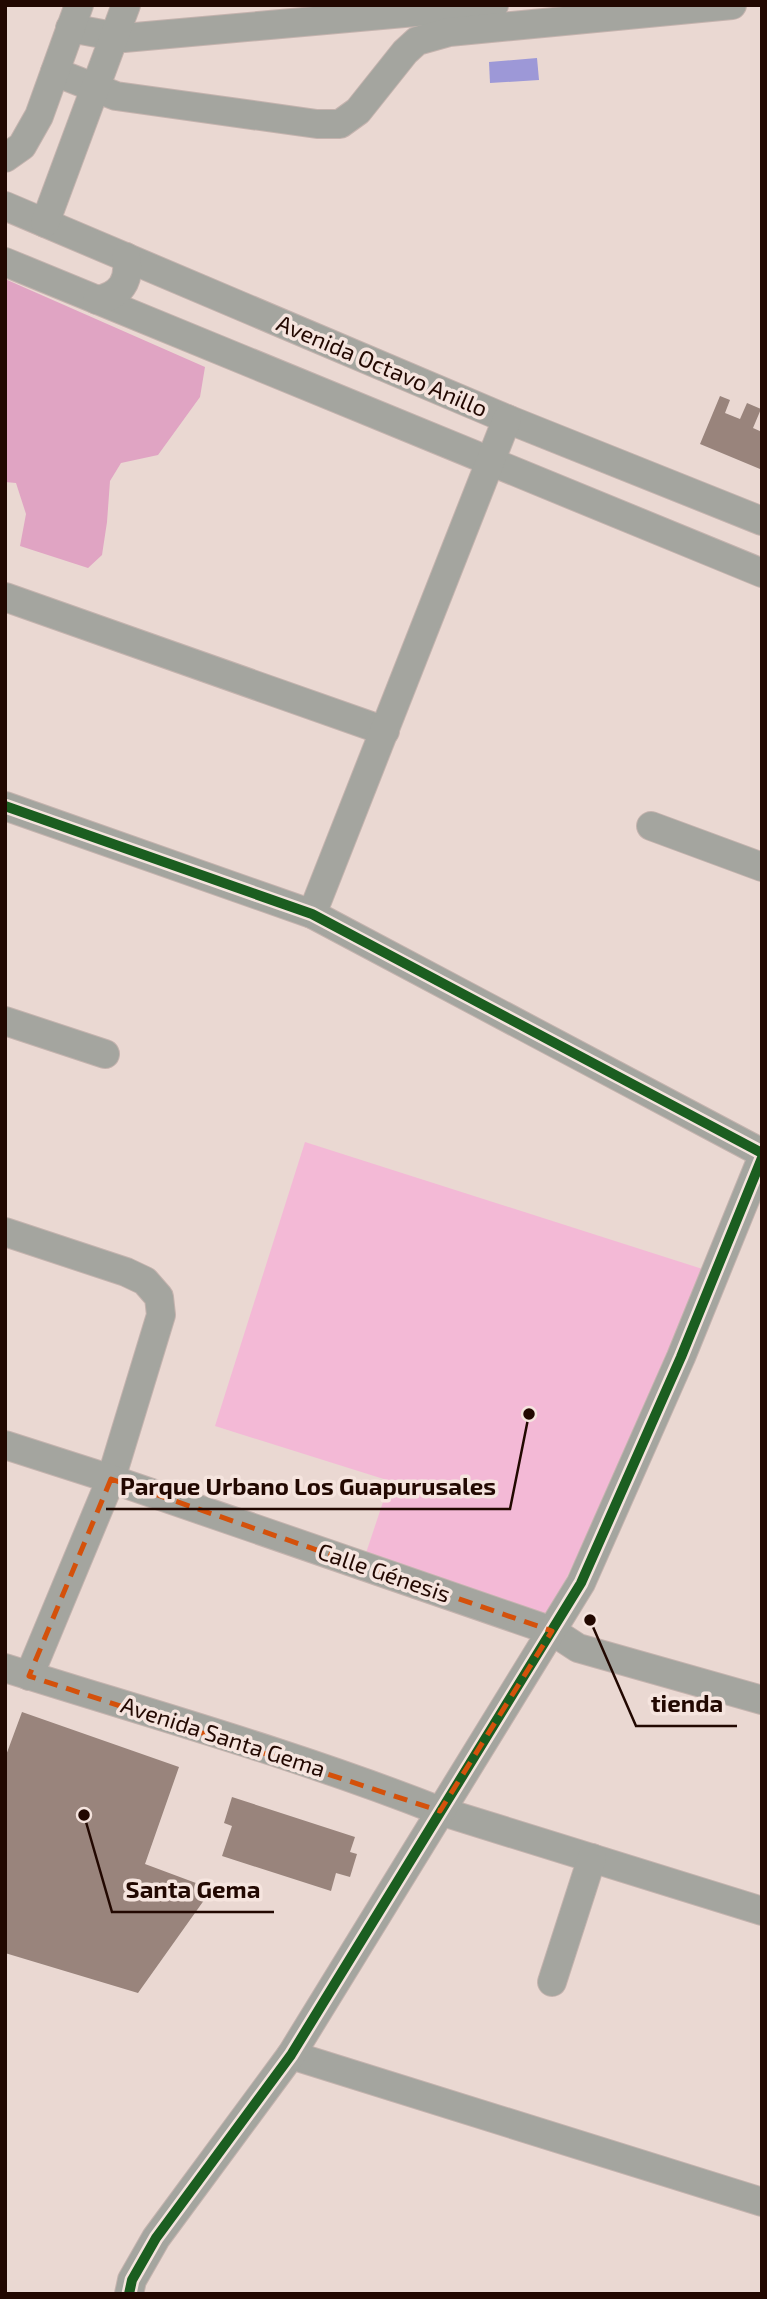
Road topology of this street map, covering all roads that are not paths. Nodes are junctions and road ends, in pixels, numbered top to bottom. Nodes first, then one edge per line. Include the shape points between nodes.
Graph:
1 (127, 5) edge
2 (494, 5) edge
3 (732, 5) edge
4 (387, 16) junction
5 (75, 17) edge
6 (114, 36) junction
7 (397, 65) junction
8 (55, 72) junction
9 (95, 88) junction
10 (5, 158) edge
11 (5, 206) edge
12 (45, 223) junction
13 (126, 257) junction
14 (5, 262) edge
15 (97, 300) junction
16 (507, 419) junction
17 (489, 461) junction
18 (762, 521) edge
19 (762, 573) edge
20 (5, 597) edge
21 (385, 731) junction
22 (5, 806) edge
23 (651, 826) dead end
24 (762, 867) edge
25 (312, 914) junction
26 (5, 1021) edge
27 (105, 1054) dead end
28 (762, 1155) edge
29 (5, 1232) edge
30 (5, 1445) edge
31 (110, 1479) junction
32 (552, 1631) junction
33 (17, 1672) edge
34 (762, 1700) edge
35 (440, 1811) junction
36 (592, 1858) junction
37 (762, 1911) edge
38 (552, 1982) dead end
39 (291, 2055) junction
40 (762, 2202) edge
41 (130, 2294) edge

1 - 6 street
2 - 4 street
3 - 7 street via 449,32 417,41
4 - 6 street
4 - 7 street
5 - 6 street
5 - 8 street
6 - 9 street
7 - 9 street via 358,111 340,124 116,96
8 - 9 street
8 - 10 street via 28,136
9 - 12 street
11 - 12 street, Avenida Octavo Anillo
12 - 13 street, Avenida Octavo Anillo
13 - 15 street via 123,286
13 - 16 street, Avenida Octavo Anillo
14 - 15 street, Avenida Octavo Anillo
15 - 17 street, Avenida Octavo Anillo
16 - 17 street
16 - 18 street, Avenida Octavo Anillo
17 - 19 street, Avenida Octavo Anillo
17 - 21 street
20 - 21 street
21 - 25 street
22 - 25 street
23 - 24 street
25 - 28 street
26 - 27 street
28 - 32 street via 681,1357 581,1583
29 - 31 street via 126,1272 145,1281 159,1297 161,1315
30 - 31 street, Calle Génesis
31 - 32 street, Calle Génesis
31 - 33 street
32 - 34 street, Calle Génesis via 578,1648
32 - 35 street
33 - 35 street, Avenida Santa Gema via 223,1736
35 - 36 street, Avenida Santa Gema
35 - 39 street
36 - 37 street, Avenida Santa Gema
36 - 38 street
39 - 40 street
39 - 41 street via 156,2238 132,2280

